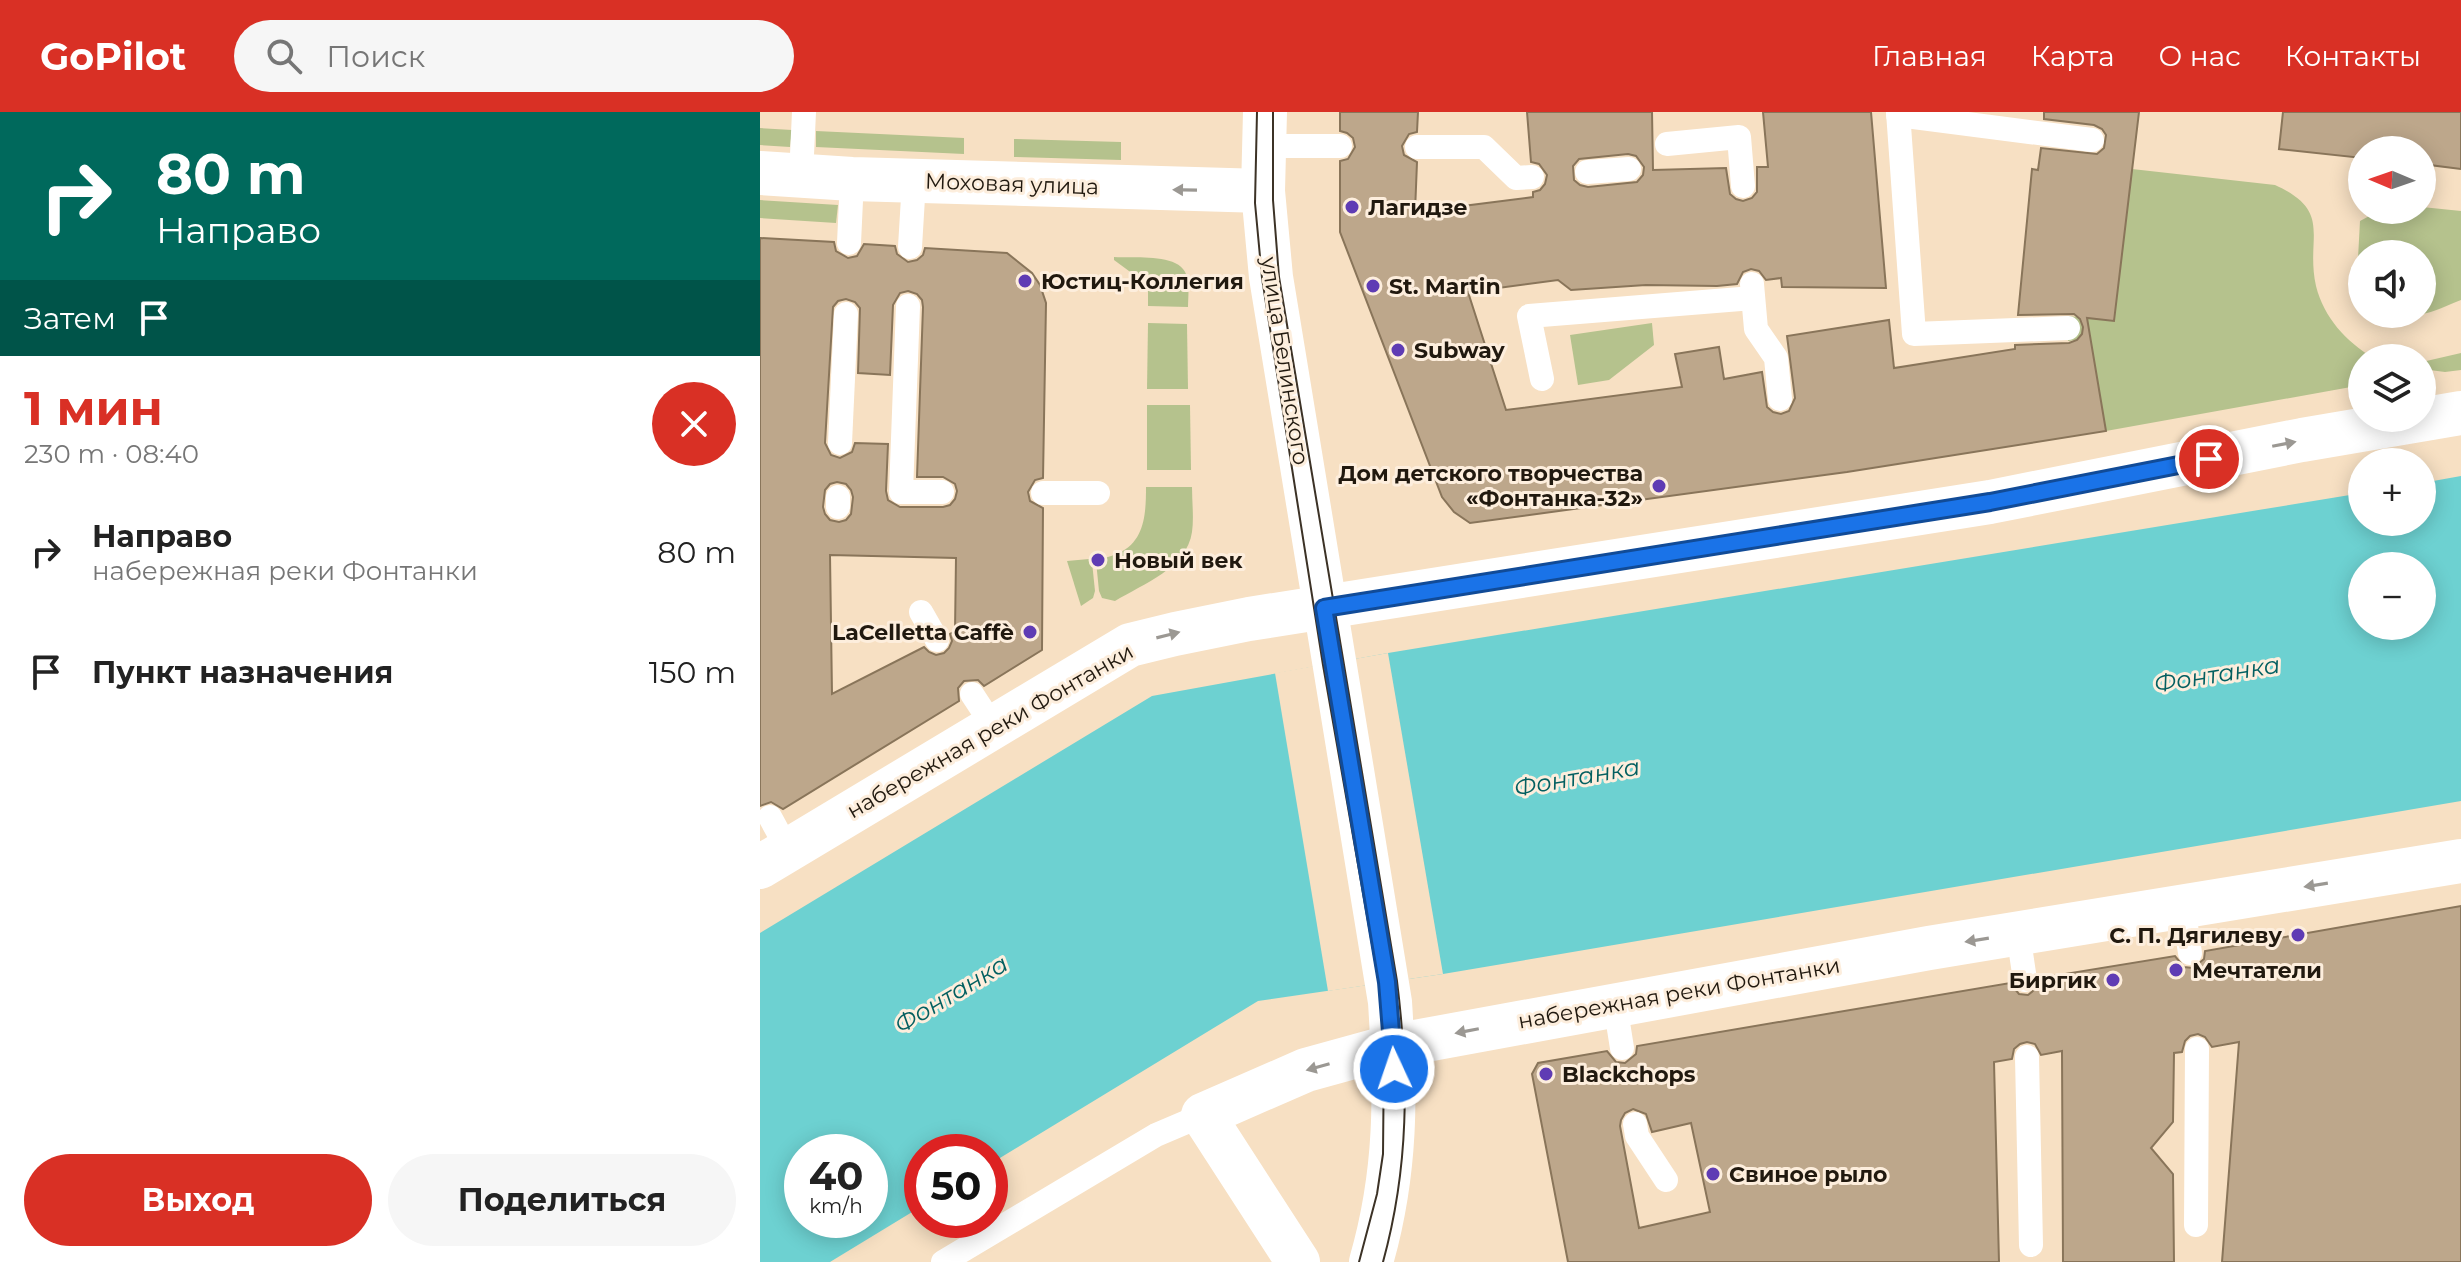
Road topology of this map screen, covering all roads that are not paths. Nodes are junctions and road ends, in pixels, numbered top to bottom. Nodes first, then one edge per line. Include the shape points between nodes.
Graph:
1 (804, 112) edge
2 (1898, 114) edge
3 (1264, 129) edge
4 (2092, 140) dead end
5 (1667, 144) dead end
6 (1340, 146) dead end
7 (1417, 147) dead end
8 (1629, 169) dead end
9 (1587, 172) dead end
10 (781, 174) edge
11 (1532, 177) dead end
12 (852, 179) junction
13 (914, 181) junction
14 (1743, 186) dead end
15 (1263, 191) junction
16 (849, 243) dead end
17 (910, 247) dead end
18 (908, 306) dead end
19 (846, 314) dead end
20 (2068, 328) dead end
21 (1542, 379) dead end
22 (1780, 399) dead end
23 (2461, 413) edge
24 (840, 443) dead end
25 (942, 492) dead end
26 (1043, 493) dead end
27 (1098, 493) dead end
28 (1324, 608) junction
29 (921, 612) dead end
30 (937, 640) dead end
31 (773, 845) edge
32 (2461, 861) edge
33 (2183, 906) junction
34 (2018, 933) junction
35 (2190, 953) dead end
36 (2025, 980) dead end
37 (1615, 1004) junction
38 (1393, 1046) junction
39 (1622, 1048) dead end
40 (2197, 1049) dead end
41 (2027, 1057) dead end
42 (1203, 1115) junction
43 (1635, 1124) dead end
44 (1666, 1180) dead end
45 (2196, 1225) dead end
46 (2031, 1245) dead end
47 (943, 1262) edge
48 (1298, 1262) edge
49 (1371, 1262) edge

1 - 10 lane
2 - 4 lane
2 - 20 lane via 1914,334
3 - 6 lane
3 - 15 main road, улица Белинского
5 - 14 lane via 1739,137
7 - 11 lane via 1484,147 1516,178
8 - 9 lane
10 - 12 main road, Моховая улица
12 - 13 main road, Моховая улица
12 - 16 lane
15 -> 13 main road, Моховая улица
13 - 17 lane
15 - 28 main road, улица Белинского via 1271,277
18 - 25 lane via 901,492
19 - 24 lane
21 - 22 lane via 1529,316 1752,290 1756,329 1776,358
28 -> 23 main road, набережная реки Фонтанки via 1990,502
26 - 27 lane
31 -> 28 main road, набережная реки Фонтанки via 982,710 1130,645
28 - 38 main road, улица Белинского via 1387,982
29 - 30 lane
32 -> 33 main road, набережная реки Фонтанки
33 - 34 main road, набережная реки Фонтанки
33 - 35 lane
34 - 36 lane
34 -> 37 main road, набережная реки Фонтанки
37 -> 38 main road, набережная реки Фонтанки
37 - 39 lane
38 -> 42 main road, набережная реки Фонтанки via 1306,1070
38 - 49 main road, улица Белинского via 1393,1153
40 - 45 lane
41 - 46 lane
42 - 47 lane, набережная реки Фонтанки via 1156,1135
42 - 48 main road
43 - 44 lane via 1637,1136

